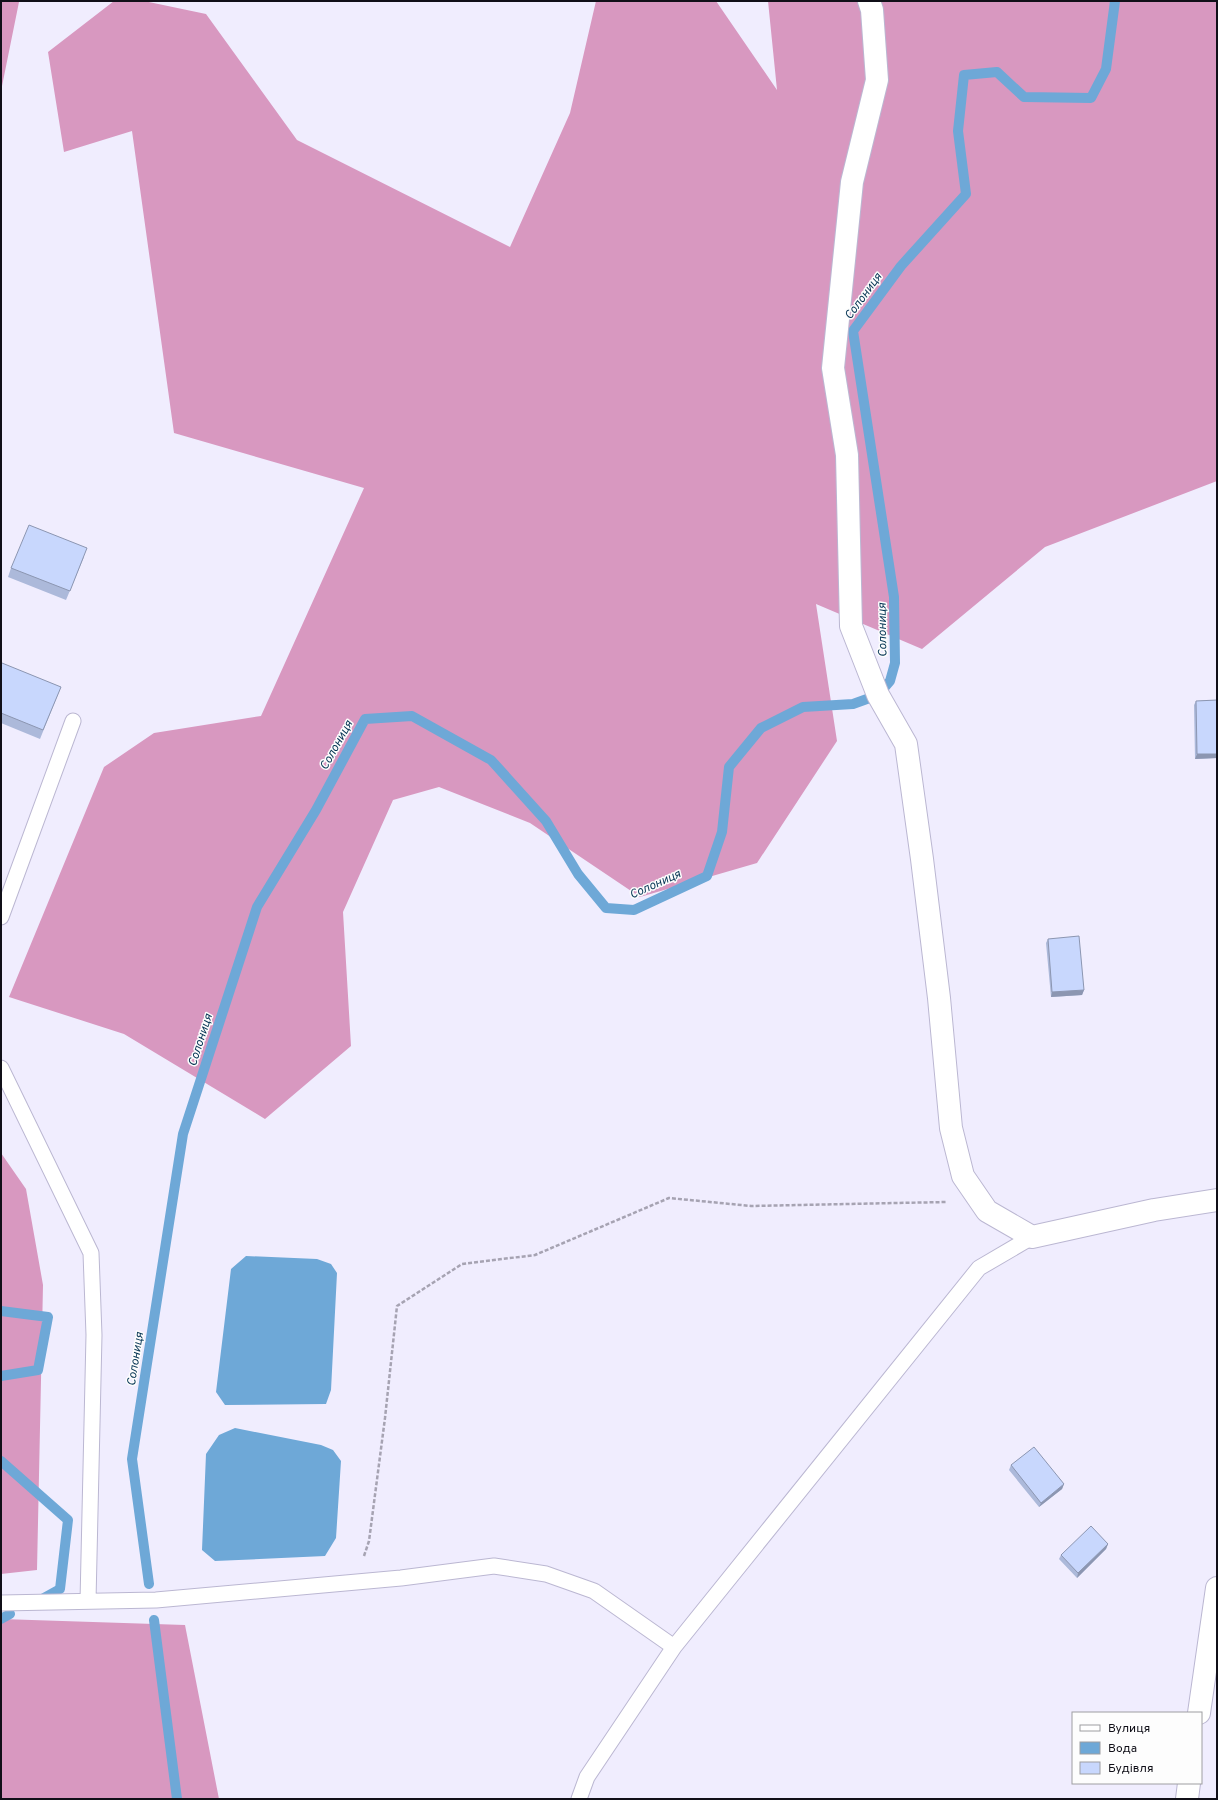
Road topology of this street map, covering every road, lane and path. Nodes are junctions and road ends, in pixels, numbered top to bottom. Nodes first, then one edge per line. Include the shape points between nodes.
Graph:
1 (869, 1) edge
2 (73, 721) dead end
3 (1, 917) edge
4 (1, 1068) edge
5 (1217, 1200) edge
6 (981, 1202) junction
7 (1032, 1237) junction
8 (356, 1582) junction
9 (1217, 1588) edge
10 (88, 1601) junction
11 (1, 1603) edge
12 (674, 1647) junction
13 (1199, 1712) edge
14 (1189, 1784) edge
15 (579, 1799) edge
16 (1187, 1799) edge

1 - 6 street via 872,10 877,80 852,182 833,368 847,455 851,626 878,695 906,744 938,990 951,1128 963,1176
2 - 3 lane
4 - 10 lane via 91,1253 94,1335
5 - 7 street via 1154,1210
6 - 7 street via 988,1211
6 - 8 path via 751,1206 669,1198 535,1255 462,1264 397,1306 369,1541
7 - 12 lane via 979,1268
8 - 10 lane via 156,1600
8 - 12 lane via 494,1566 546,1574 594,1591
9 - 13 street
10 - 11 lane
12 - 15 lane via 587,1777
14 - 16 street

